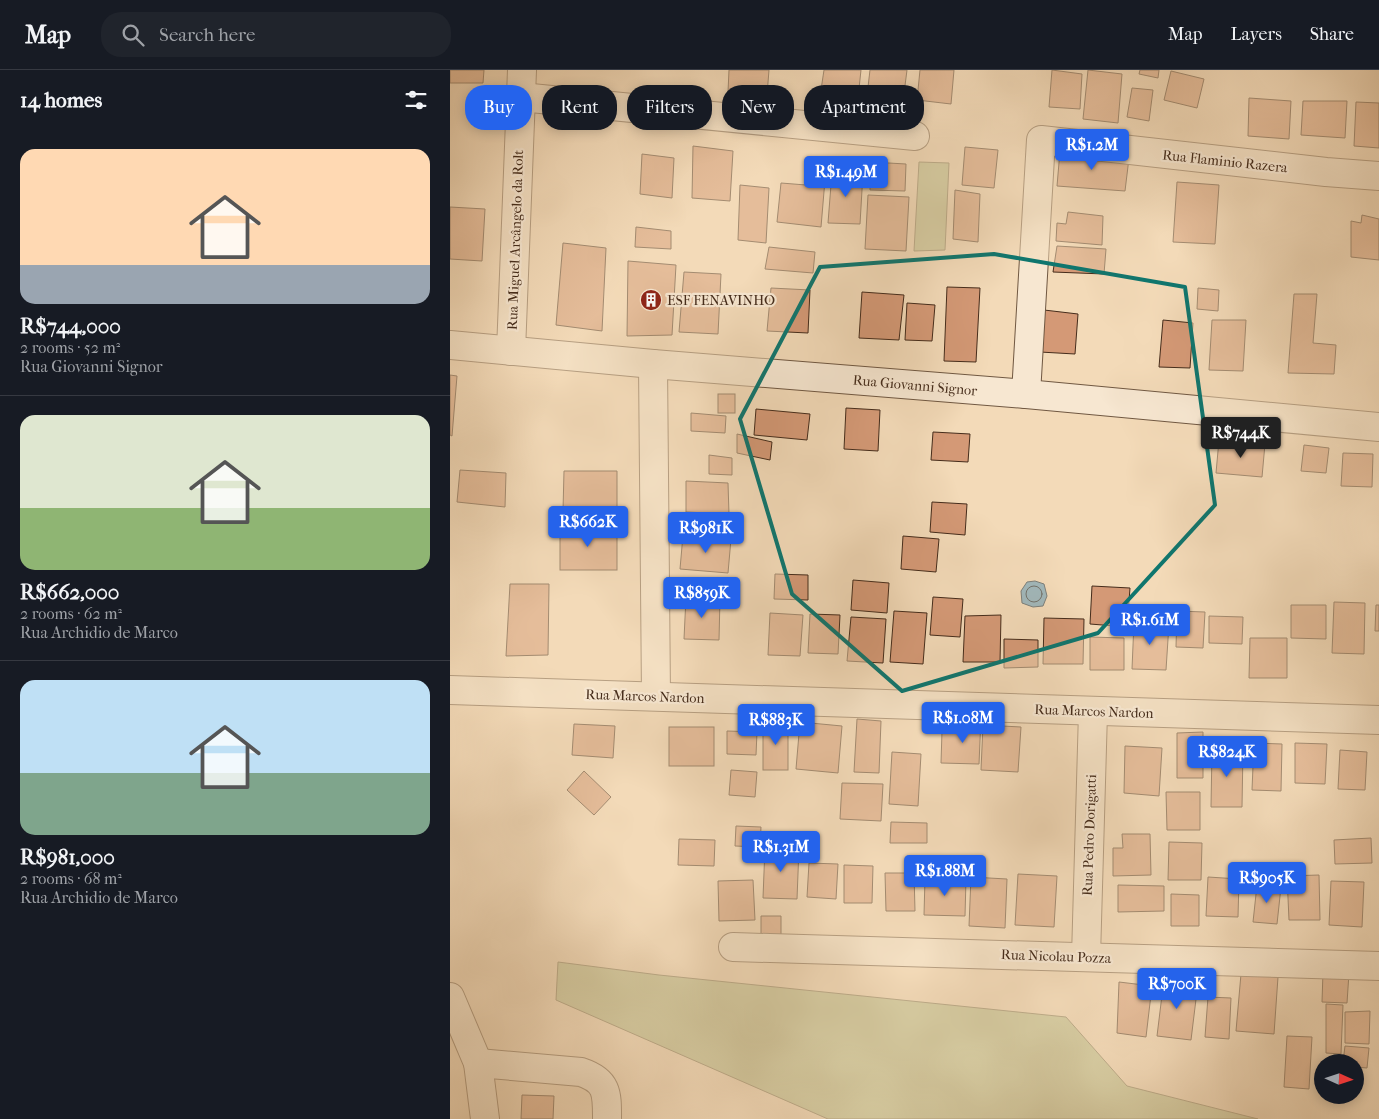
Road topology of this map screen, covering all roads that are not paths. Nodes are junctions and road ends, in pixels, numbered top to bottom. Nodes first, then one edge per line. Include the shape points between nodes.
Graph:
1 (522, 70) edge
2 (521, 85) edge
3 (532, 98) edge
4 (520, 130) edge
5 (915, 136) dead end
6 (1379, 176) edge
7 (450, 345) edge
8 (511, 351) junction
9 (653, 364) junction
10 (1026, 394) junction
11 (1379, 427) edge
12 (450, 690) edge
13 (656, 696) junction
14 (1093, 712) junction
15 (1379, 720) edge
16 (733, 946) dead end
17 (1086, 958) junction
18 (1379, 966) edge
19 (450, 997) edge
20 (478, 1063) junction
21 (485, 1119) edge
22 (607, 1119) edge

1 - 2 street, Rua Miguel Arcângelo da Rolt
3 - 5 street
4 - 8 street, Rua Miguel Arcângelo da Rolt
6 - 10 street, Rua Flaminio Razera via 1041,140
7 - 8 street, Rua Giovanni Signor
8 - 9 street, Rua Giovanni Signor
9 - 10 street, Rua Giovanni Signor
9 - 13 street
10 - 11 street, Rua Giovanni Signor
12 - 13 street, Rua Marcos Nardon
13 - 14 street, Rua Marcos Nardon
14 - 15 street, Rua Marcos Nardon
14 - 17 street, Rua Pedro Dorigatti
16 - 17 street, Rua Nicolau Pozza
17 - 18 street, Rua Nicolau Pozza
19 - 20 street
20 - 21 street
20 - 22 street via 581,1072 594,1076 603,1085 608,1098

